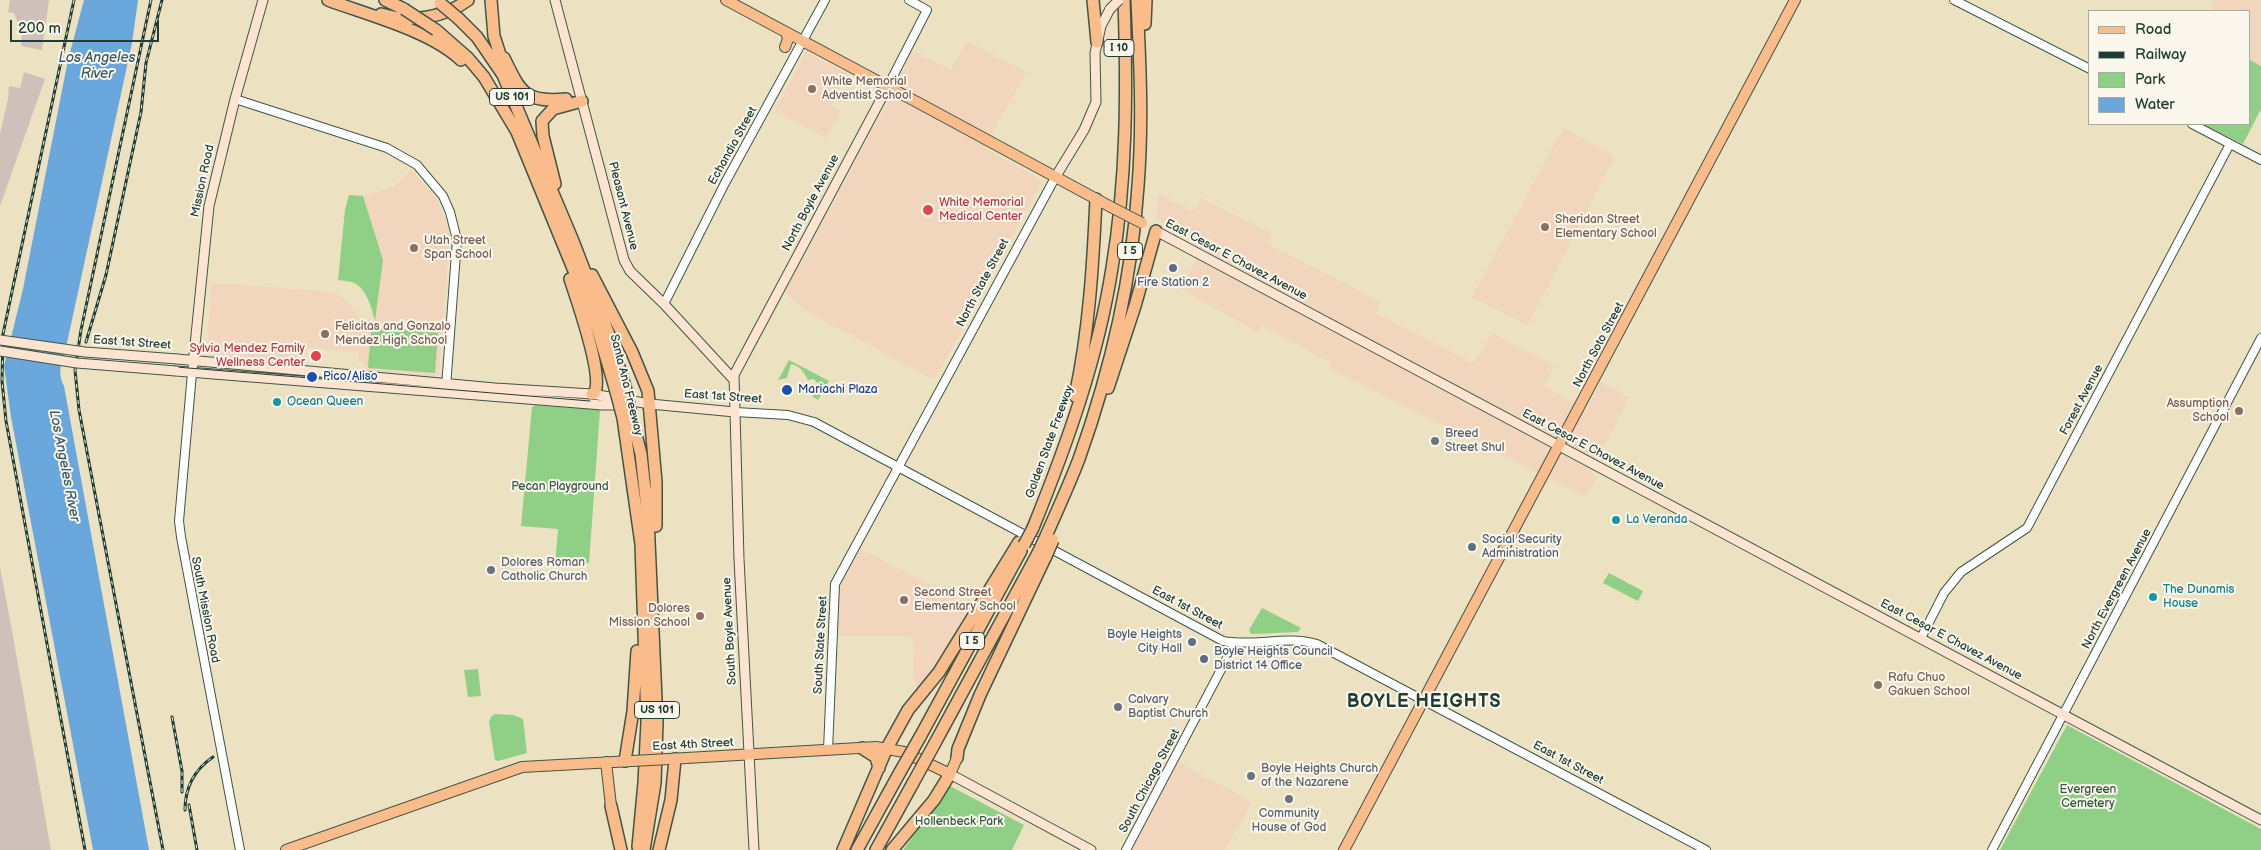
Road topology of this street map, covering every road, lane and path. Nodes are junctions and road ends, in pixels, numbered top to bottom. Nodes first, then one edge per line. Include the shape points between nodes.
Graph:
1 (263, 0) edge
2 (330, 0) edge
3 (385, 0) edge
4 (468, 0) edge
5 (491, 0) edge
6 (555, 0) edge
7 (726, 0) edge
8 (825, 0) edge
9 (909, 0) edge
10 (1094, 0) edge
11 (1124, 0) edge
12 (1138, 0) edge
13 (1146, 0) edge
14 (1795, 0) edge
15 (1954, 0) edge
16 (437, 2) edge
17 (1113, 5) edge
18 (786, 32) junction
19 (494, 36) junction
20 (802, 41) junction
21 (1097, 42) junction
22 (785, 48) dead end
23 (2088, 68) edge
24 (888, 86) junction
25 (1141, 93) junction
26 (1126, 95) junction
27 (235, 99) junction
28 (582, 101) junction
29 (502, 106) junction
30 (2194, 125) edge
31 (2230, 144) junction
32 (2261, 160) edge
33 (1056, 176) junction
34 (550, 184) junction
35 (1096, 199) junction
36 (557, 205) junction
37 (556, 229) junction
38 (1156, 231) junction
39 (572, 241) junction
40 (664, 304) junction
41 (2261, 338) edge
42 (0, 340) edge
43 (0, 351) edge
44 (194, 360) junction
45 (192, 372) junction
46 (734, 380) junction
47 (446, 383) junction
48 (620, 387) junction
49 (446, 394) junction
50 (592, 394) junction
51 (650, 404) junction
52 (1096, 406) junction
53 (735, 412) junction
54 (628, 418) junction
55 (1558, 446) junction
56 (1062, 457) junction
57 (899, 467) junction
58 (1022, 543) junction
59 (1042, 555) junction
60 (651, 570) junction
61 (642, 619) junction
62 (1921, 638) junction
63 (1235, 643) junction
64 (1422, 700) junction
65 (2064, 714) junction
66 (862, 748) junction
67 (887, 748) junction
68 (828, 750) junction
69 (749, 755) junction
70 (957, 758) joint
71 (672, 759) junction
72 (628, 761) junction
73 (606, 762) junction
74 (879, 768) junction
75 (950, 774) junction
76 (611, 806) joint
77 (2261, 820) edge
78 (240, 850) edge
79 (286, 850) edge
80 (621, 850) edge
81 (637, 850) edge
82 (644, 850) edge
83 (659, 850) edge
84 (754, 850) edge
85 (843, 850) edge
86 (857, 850) edge
87 (876, 850) edge
88 (892, 850) edge
89 (1092, 850) edge
90 (1126, 850) edge
91 (1344, 850) edge
92 (1706, 850) edge
93 (1992, 850) edge

1 - 27 main road, Mission Road
2 - 4 highway via 386,16 411,18 444,12
2 - 29 highway via 439,44 458,57
3 - 29 highway, Santa Ana Freeway / US 101, bridge via 404,8 436,30 468,58
5 - 19 highway
6 - 28 main road, Pleasant Avenue
7 - 18 main road, East Cesar E Chavez Avenue
8 - 20 street, Echandia Street
9 - 24 street, North Boyle Avenue via 927,10
10 - 17 highway via 1099,8
10 - 21 highway
11 - 26 highway, Golden State Freeway / I 5
12 - 25 highway, I 5
13 - 25 highway, I 10
14 - 55 main road, North Soto Street
15 - 23 street
16 - 34 highway, Santa Ana Freeway / US 101, bridge via 477,37 503,75
17 - 21 main road, North State Street
17 - 26 highway, I 10
18 - 20 main road, East Cesar E Chavez Avenue
18 - 22 main road
19 - 28 highway via 515,80 528,95 543,101
19 - 34 highway via 500,59
20 - 24 main road, East Cesar E Chavez Avenue
20 - 40 street, Echandia Street via 724,183
21 - 33 main road, North State Street via 1094,61 1096,102 1084,130
24 - 33 main road, East Cesar E Chavez Avenue
24 - 46 main road, North Boyle Avenue via 736,368
25 - 52 highway, I 5 via 1141,149 1134,228 1121,307
26 - 56 highway, Golden State Freeway / I 5 via 1113,267 1087,380
27 - 44 main road, Mission Road via 209,206
27 - 47 street via 387,148 417,165 443,196 457,240
28 - 36 highway via 553,109 542,121 558,194
28 - 40 main road, Pleasant Avenue via 624,260 630,271
29 - 37 highway, Santa Ana Freeway / US 101
30 - 31 street
31 - 32 street
31 - 62 street, Forest Avenue via 2027,528 1961,572 1944,593
33 - 35 main road, East Cesar E Chavez Avenue
33 - 57 street, North State Street
34 - 36 highway, Santa Ana Freeway / US 101
35 - 38 main road, East Cesar E Chavez Avenue, bridge
35 - 56 highway via 1084,356
36 - 39 highway, Santa Ana Freeway / US 101
37 - 48 highway, Santa Ana Freeway / US 101
37 - 50 highway via 588,337 597,384
38 - 52 highway via 1129,326 1108,387
38 - 55 main road, East Cesar E Chavez Avenue
39 - 48 highway, Santa Ana Freeway / US 101 via 608,332
39 - 51 highway via 581,252 632,352
40 - 46 main road, Pleasant Avenue
41 - 65 street, North Evergreen Avenue
42 - 44 main road, East 1st Street, bridge via 85,352
43 - 45 main road, East 1st Street, bridge via 77,363
44 - 45 main road, Mission Road
44 - 47 main road, East 1st Street
45 - 49 main road, East 1st Street
45 - 78 street, South Mission Road via 180,536
46 - 53 main road, North Boyle Avenue
47 - 49 street
47 - 50 main road, East 1st Street
48 - 54 highway, Santa Ana Freeway / US 101, bridge
49 - 51 main road, East 1st Street via 602,405
50 - 51 main road, East 1st Street
51 - 53 main road, East 1st Street
51 - 60 highway via 656,482 656,549
52 - 59 highway, I 5, bridge
53 - 57 street, East 1st Street via 808,419
53 - 69 main road, South Boyle Avenue
54 - 60 highway, Santa Ana Freeway / US 101 via 643,472
54 - 61 highway, Santa Ana Freeway / US 101 via 641,544
55 - 62 main road, East Cesar E Chavez Avenue
55 - 64 main road, North Soto Street
56 - 58 highway, Golden State Freeway / I 5, bridge
57 - 63 street, East 1st Street via 1211,636
57 - 68 street, South State Street via 835,584
58 - 67 highway via 939,672 908,710
58 - 86 highway, Golden State Freeway / I 5, bridge
59 - 70 highway via 980,694
59 - 87 highway, I 5, bridge
60 - 82 highway, Santa Ana Freeway / US 101 via 657,722 655,783
61 - 72 highway
61 - 81 highway, Santa Ana Freeway / US 101 via 647,722
62 - 65 main road, East Cesar E Chavez Avenue
63 - 64 street, East 1st Street via 1294,640 1312,643
63 - 90 street, South Chicago Street
64 - 91 main road, North Soto Street
64 - 92 street, East 1st Street
65 - 77 main road, East Cesar E Chavez Avenue
65 - 93 street, North Evergreen Avenue
66 - 67 main road, East 4th Street
66 - 68 main road, East 4th Street
66 - 74 highway via 876,757
67 - 74 highway
67 - 75 main road, East 4th Street via 904,752
68 - 69 main road, East 4th Street
69 - 71 main road, East 4th Street
69 - 84 main road, South Boyle Avenue
70 - 75 main road
71 - 72 main road, East 4th Street, bridge
71 - 83 highway via 671,800
72 - 73 main road, East 4th Street
73 - 76 main road
73 - 79 main road, East 4th Street via 522,767
74 - 85 highway
75 - 88 highway via 934,800
75 - 89 main road, East 4th Street
76 - 80 highway

